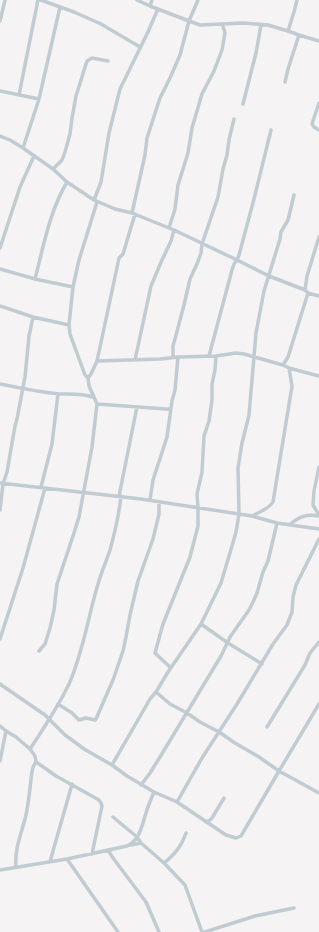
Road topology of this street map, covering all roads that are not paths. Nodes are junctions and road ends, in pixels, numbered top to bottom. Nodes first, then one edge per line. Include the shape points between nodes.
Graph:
1 (5, 0) edge
2 (40, 0) edge
3 (137, 0) edge
4 (152, 0) edge
5 (198, 0) edge
6 (297, 0) edge
7 (150, 6) junction
8 (60, 7) junction
9 (158, 8) junction
10 (0, 21) edge
11 (189, 21) junction
12 (223, 24) junction
13 (261, 25) junction
14 (288, 31) junction
15 (299, 35) junction
16 (319, 35) edge
17 (317, 41) edge
18 (140, 47) junction
19 (108, 61) dead end
20 (285, 82) dead end
21 (0, 91) edge
22 (19, 94) junction
23 (39, 99) junction
24 (319, 103) edge
25 (244, 104) dead end
26 (234, 119) dead end
27 (271, 130) dead end
28 (319, 130) edge
29 (1, 137) edge
30 (0, 143) edge
31 (23, 148) junction
32 (34, 156) junction
33 (53, 169) junction
34 (67, 182) junction
35 (294, 195) dead end
36 (96, 201) junction
37 (134, 213) junction
38 (169, 228) junction
39 (0, 229) edge
40 (5, 230) junction
41 (174, 230) junction
42 (319, 237) edge
43 (202, 244) junction
44 (0, 248) edge
45 (236, 260) junction
46 (0, 269) edge
47 (269, 276) junction
48 (35, 279) junction
49 (73, 287) junction
50 (305, 290) junction
51 (308, 293) junction
52 (319, 296) edge
53 (0, 306) edge
54 (33, 317) junction
55 (69, 326) junction
56 (209, 356) junction
57 (216, 356) junction
58 (173, 357) junction
59 (178, 357) junction
60 (254, 357) junction
61 (135, 360) junction
62 (96, 361) junction
63 (283, 365) junction
64 (289, 368) junction
65 (319, 376) edge
66 (88, 378) junction
67 (0, 384) edge
68 (88, 386) junction
69 (23, 389) junction
70 (58, 394) junction
71 (84, 394) junction
72 (93, 397) junction
73 (97, 404) junction
74 (138, 407) junction
75 (171, 409) junction
76 (319, 467) edge
77 (2, 483) edge
78 (43, 487) junction
79 (84, 492) junction
80 (120, 496) junction
81 (150, 500) junction
82 (159, 502) junction
83 (198, 508) junction
84 (0, 510) edge
85 (239, 514) junction
86 (252, 516) junction
87 (319, 516) edge
88 (277, 523) junction
89 (289, 525) junction
90 (319, 529) edge
91 (319, 539) edge
92 (201, 624) junction
93 (0, 639) edge
94 (228, 642) junction
95 (319, 642) edge
96 (39, 651) dead end
97 (262, 664) junction
98 (171, 668) junction
99 (0, 684) edge
100 (156, 692) junction
101 (58, 704) junction
102 (319, 704) edge
103 (187, 713) junction
104 (50, 719) junction
105 (0, 726) edge
106 (267, 727) dead end
107 (6, 731) junction
108 (219, 732) junction
109 (30, 749) junction
110 (0, 761) edge
111 (36, 762) junction
112 (112, 765) junction
113 (279, 771) junction
114 (72, 784) junction
115 (141, 785) junction
116 (154, 792) junction
117 (319, 793) edge
118 (224, 798) dead end
119 (177, 802) junction
120 (113, 817) dead end
121 (206, 822) junction
122 (186, 833) dead end
123 (137, 837) junction
124 (141, 843) junction
125 (131, 845) junction
126 (108, 850) junction
127 (92, 854) junction
128 (67, 859) junction
129 (50, 862) junction
130 (164, 863) junction
131 (16, 867) junction
132 (0, 870) edge
133 (294, 908) dead end
134 (118, 932) edge
135 (160, 932) edge
136 (203, 932) edge

1 - 10 street
2 - 8 street
2 - 22 street
3 - 7 street
4 - 7 street
5 - 11 street
6 - 14 street
7 - 9 street
8 - 18 street via 101,24
8 - 23 street
9 - 11 street
9 - 18 street
11 - 12 street via 203,25
11 - 37 street via 180,55 160,98 147,138
12 - 13 street
12 - 38 street via 225,33 222,50 202,94
13 - 14 street
13 - 25 street
14 - 15 street
15 - 17 street
15 - 20 street
16 - 17 street
18 - 36 street via 120,89
19 - 33 street via 92,58 87,61 76,96 65,152 62,160
21 - 22 street
22 - 23 street
23 - 31 street
24 - 28 street via 312,124
26 - 43 street via 218,197
27 - 45 street via 250,218
29 - 30 street
29 - 31 street
31 - 32 street
32 - 33 street
32 - 40 street
33 - 34 street
34 - 36 street
34 - 48 street via 56,204
35 - 47 street
36 - 37 street
36 - 49 street
37 - 38 street
37 - 62 street via 123,254 119,258
38 - 41 street
39 - 40 street
40 - 44 street
41 - 43 street
41 - 61 street via 151,286
42 - 50 street
43 - 45 street
43 - 58 street via 199,259 190,279 173,346
45 - 47 street
45 - 56 street
46 - 48 street
47 - 50 street
47 - 60 street via 256,333
48 - 49 street
49 - 55 street
50 - 51 street
51 - 52 street
51 - 63 street
53 - 54 street
54 - 55 street
54 - 69 street
55 - 66 street
56 - 57 street
56 - 59 street
57 - 60 street via 236,353
57 - 83 street via 212,400 204,436 202,472 197,494
58 - 59 street
58 - 61 street
59 - 75 street
60 - 63 street
60 - 85 street via 249,415 238,468
61 - 62 street
62 - 66 street
63 - 64 street
64 - 65 street
64 - 86 street via 292,386 273,502
66 - 68 street
67 - 69 street
68 - 71 street
68 - 72 street
69 - 70 street
69 - 77 street
70 - 71 street
70 - 78 street via 52,444
71 - 72 street
72 - 73 street
73 - 74 street
73 - 79 street
74 - 75 street
74 - 80 street
75 - 81 street via 167,437 153,480
76 - 87 street via 313,505
77 - 78 street
77 - 84 street
78 - 79 street
78 - 93 street via 23,568
79 - 80 street
79 - 96 street via 57,584 49,633
80 - 81 street
80 - 101 street via 119,516 82,646 69,683
81 - 82 street
82 - 83 street
82 - 101 street via 154,539 138,581 123,651 96,719 79,720
83 - 85 street
83 - 98 street via 198,526 190,557 163,624 155,653
85 - 86 street
85 - 92 street via 221,583
86 - 88 street
87 - 89 street via 297,518
88 - 89 street
88 - 94 street via 257,593
89 - 90 street
91 - 97 street via 296,584 292,612 287,625
92 - 94 street
92 - 98 street
94 - 97 street
94 - 103 street
95 - 106 street
97 - 108 street
98 - 100 street
99 - 104 street
100 - 103 street via 170,704
100 - 112 street
101 - 104 street
102 - 113 street
103 - 108 street
103 - 115 street
104 - 109 street
104 - 112 street via 84,749
105 - 107 street
107 - 109 street
107 - 110 street
108 - 113 street
108 - 119 street
109 - 111 street
111 - 114 street
111 - 131 street via 15,861
112 - 115 street
113 - 117 street
113 - 121 street via 241,836 236,838 226,835
114 - 127 street via 102,804
114 - 129 street
115 - 116 street
116 - 119 street
116 - 123 street
118 - 121 street via 212,818
119 - 121 street
120 - 123 street
122 - 130 street via 179,849
123 - 124 street
123 - 125 street
124 - 125 street
124 - 130 street
125 - 126 street
126 - 127 street
126 - 135 street via 146,902
127 - 128 street
128 - 129 street
128 - 134 street
129 - 131 street
130 - 136 street via 185,884
131 - 132 street
133 - 136 street via 255,916

